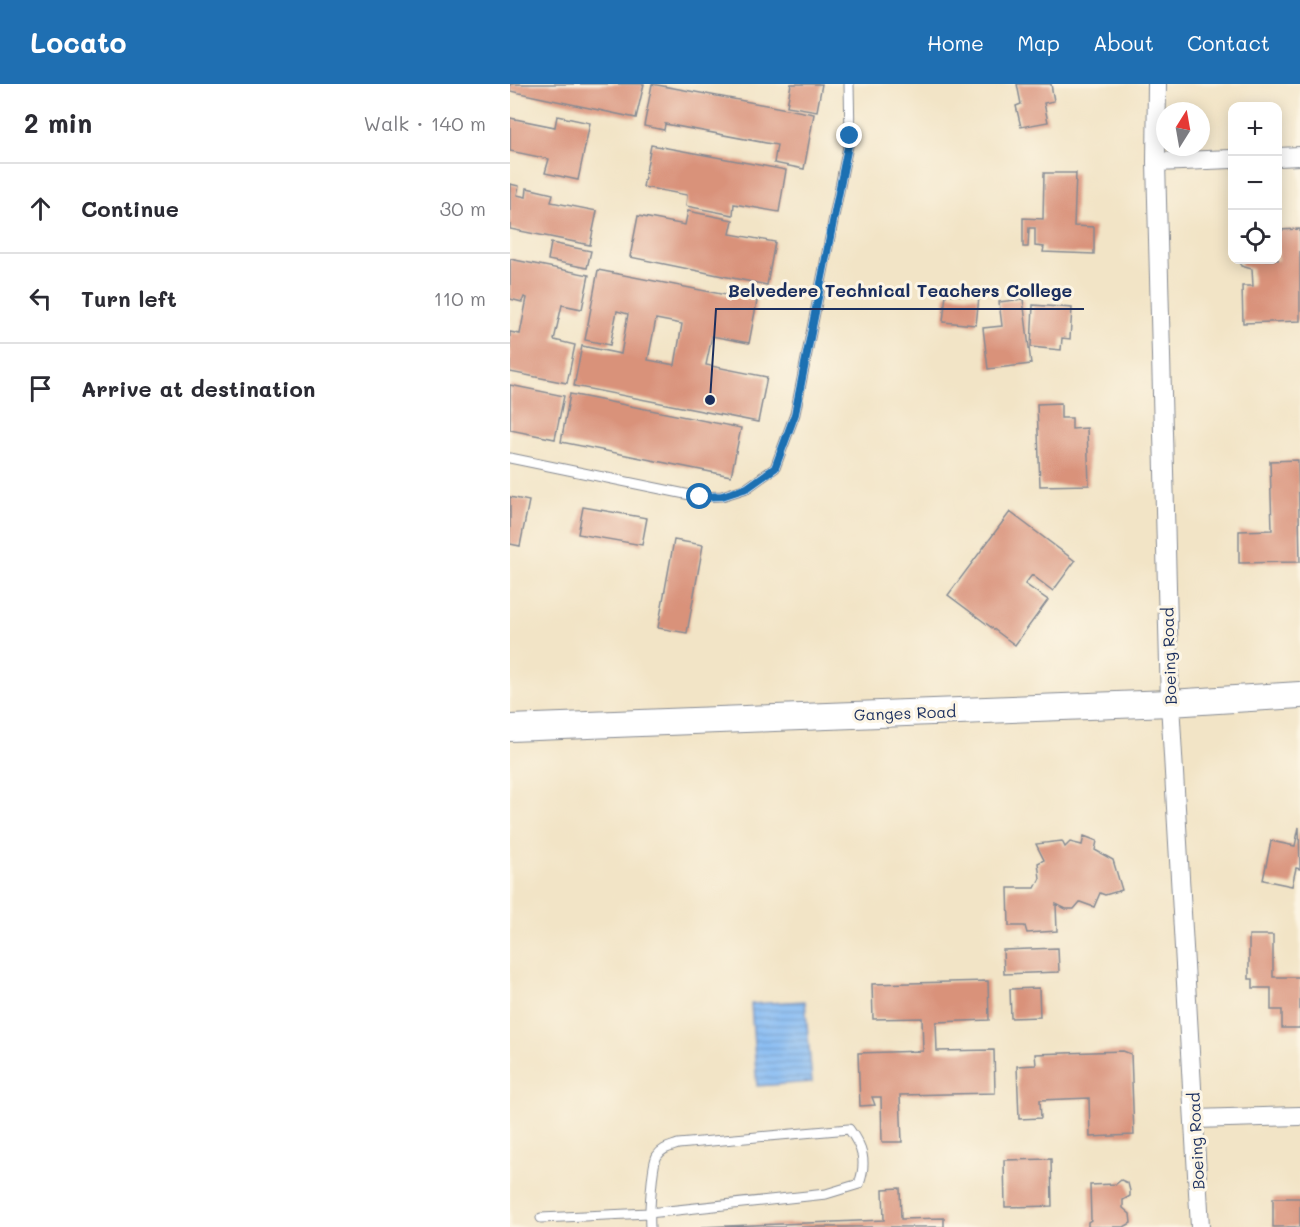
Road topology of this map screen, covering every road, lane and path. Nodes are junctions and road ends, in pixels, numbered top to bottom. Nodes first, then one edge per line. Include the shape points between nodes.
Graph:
1 (849, 84) edge
2 (1156, 84) edge
3 (1300, 156) edge
4 (1282, 157) edge
5 (1228, 159) edge
6 (1156, 162) junction
7 (510, 458) edge
8 (1300, 696) edge
9 (1170, 703) junction
10 (510, 728) edge
11 (1300, 1116) edge
12 (1195, 1119) junction
13 (649, 1213) junction
14 (541, 1218) dead end
15 (650, 1227) edge
16 (1200, 1227) edge

1 - 7 lane via 850,136 795,414 775,468 747,488 722,496 700,497
2 - 6 street, Boeing Road
3 - 4 street
5 - 6 street
6 - 9 street, Boeing Road
8 - 9 street, Ganges Road
9 - 10 street, Ganges Road
9 - 12 street, Boeing Road
11 - 12 street
12 - 16 street, Boeing Road
13 - 13 lane via 656,1156 665,1148 849,1129 861,1144 865,1167 859,1184 826,1194
13 - 14 lane
13 - 15 lane

